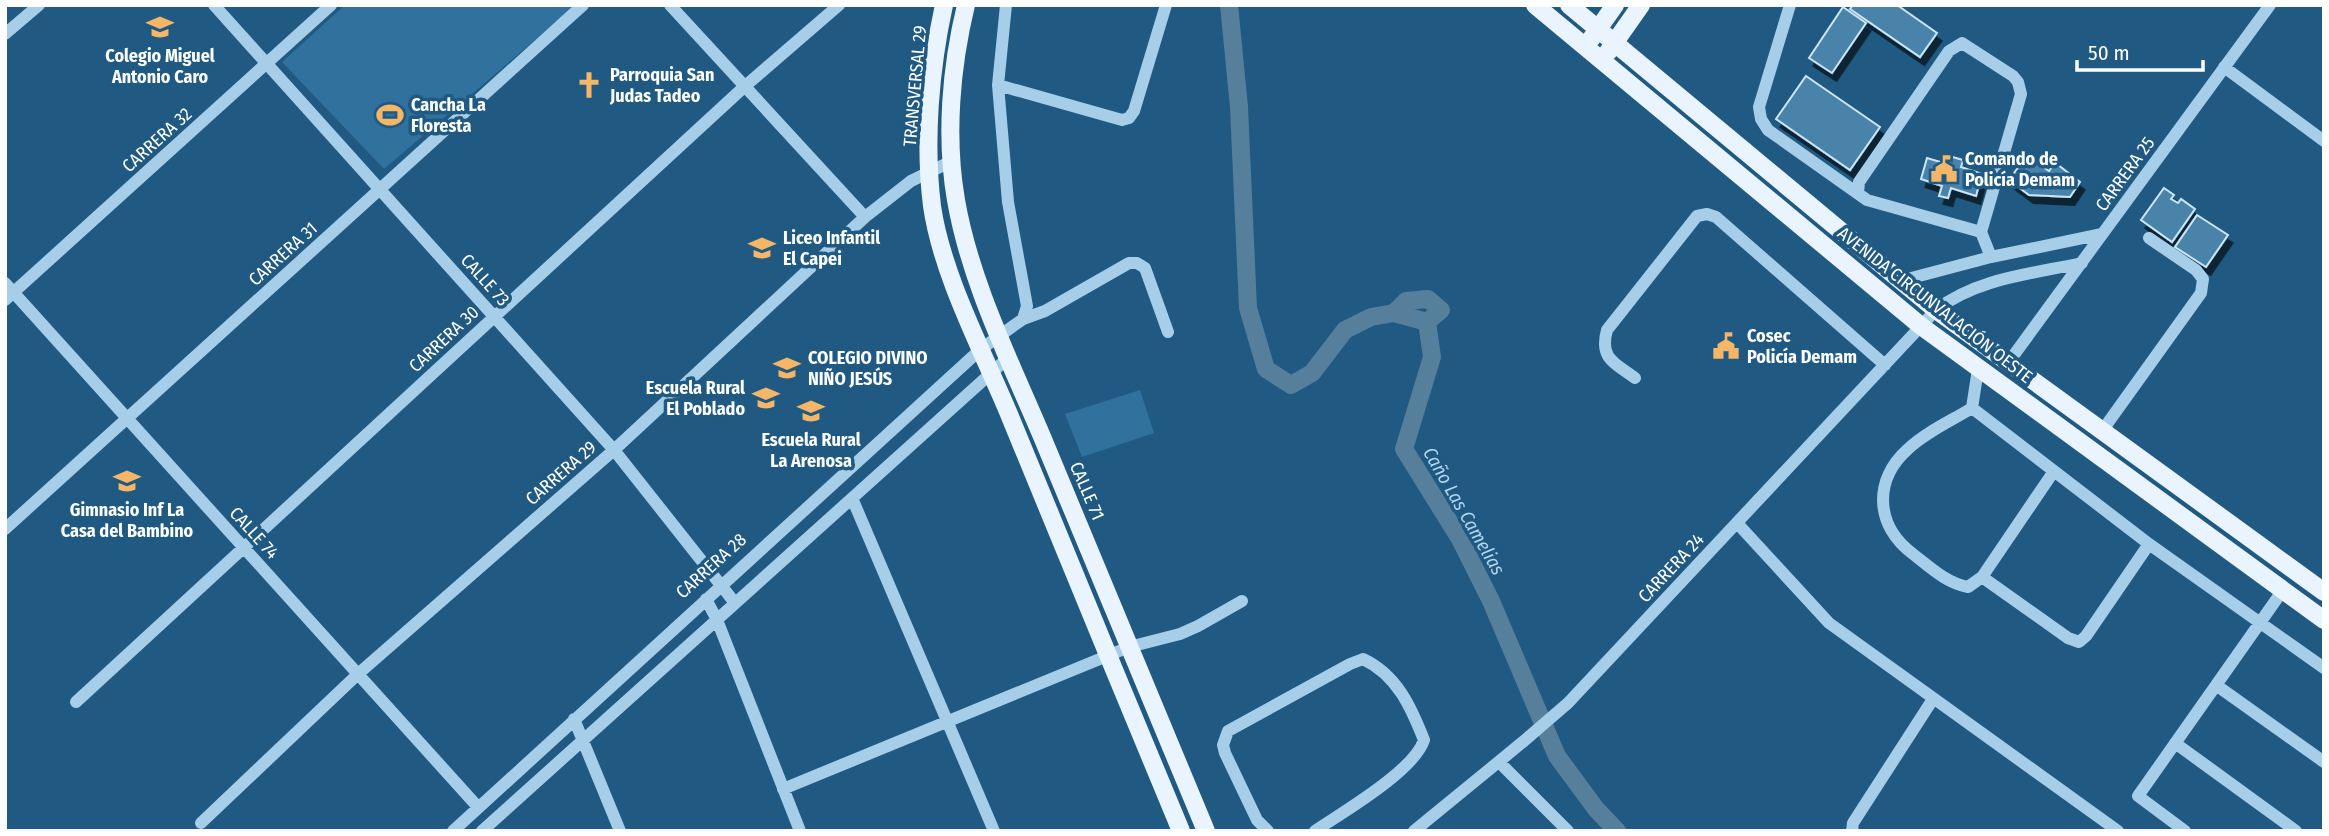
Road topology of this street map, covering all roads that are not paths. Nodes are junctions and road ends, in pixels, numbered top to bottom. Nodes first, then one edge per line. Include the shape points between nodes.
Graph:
1 (39, 5) edge
2 (214, 5) edge
3 (331, 5) edge
4 (583, 5) edge
5 (670, 5) edge
6 (839, 5) edge
7 (944, 5) edge
8 (966, 5) edge
9 (1006, 5) edge
10 (1166, 5) edge
11 (1535, 5) edge
12 (1569, 5) edge
13 (1615, 5) edge
14 (1641, 5) edge
15 (1790, 5) edge
16 (2270, 5) edge
17 (1598, 30) junction
18 (5, 34) edge
19 (1614, 43) junction
20 (1585, 47) junction
21 (1602, 61) junction
22 (267, 64) junction
23 (2224, 67) junction
24 (998, 85) junction
25 (744, 87) junction
26 (2324, 141) edge
27 (952, 161) junction
28 (930, 171) junction
29 (380, 190) junction
30 (1858, 193) junction
31 (865, 217) junction
32 (1981, 232) junction
33 (2102, 234) junction
34 (2149, 238) dead end
35 (1991, 257) junction
36 (2082, 263) junction
37 (1900, 281) junction
38 (8, 292) edge
39 (1936, 310) junction
40 (494, 317) junction
41 (1023, 318) junction
42 (1921, 326) junction
43 (1168, 332) dead end
44 (999, 334) junction
45 (981, 349) junction
46 (1009, 357) junction
47 (2008, 363) junction
48 (1885, 365) junction
49 (1978, 369) junction
50 (992, 373) junction
51 (1635, 378) dead end
52 (1972, 408) junction
53 (127, 418) junction
54 (2102, 431) junction
55 (614, 450) junction
56 (2054, 471) junction
57 (852, 498) junction
58 (1737, 523) junction
59 (5, 529) edge
60 (2149, 544) junction
61 (243, 547) junction
62 (1982, 577) junction
63 (722, 584) junction
64 (2283, 590) junction
65 (2324, 592) edge
66 (706, 599) junction
67 (1241, 601) dead end
68 (735, 603) junction
69 (717, 620) junction
70 (2324, 620) edge
71 (2260, 623) junction
72 (1129, 647) junction
73 (1108, 656) junction
74 (2324, 668) edge
75 (358, 674) junction
76 (2216, 685) junction
77 (1933, 699) junction
78 (76, 702) dead end
79 (573, 719) junction
80 (949, 721) junction
81 (583, 740) junction
82 (2175, 743) junction
83 (1499, 762) junction
84 (2324, 762) edge
85 (783, 789) junction
86 (477, 806) junction
87 (201, 823) dead end
88 (453, 831) edge
89 (482, 831) edge
90 (620, 831) edge
91 (800, 831) edge
92 (994, 831) edge
93 (1181, 831) edge
94 (1206, 831) edge
95 (1268, 831) edge
96 (1315, 831) edge
97 (1414, 831) edge
98 (1568, 831) edge
99 (1852, 831) edge
100 (2118, 831) edge
101 (2185, 831) edge
102 (2296, 831) edge

1 - 18 street
2 - 22 street, CALLE 73
3 - 22 street, CARRERA 32
4 - 29 street, CARRERA 31
5 - 25 street
6 - 25 street, CARRERA 30
7 - 28 main road, TRANSVERSAL 29 via 933,68
8 - 27 main road via 955,71
9 - 24 street
10 - 24 street via 1129,118 1097,114
11 - 20 main road, AVENIDA CIRCUNVALACIÓN OESTE
12 - 17 main road, AVENIDA CIRCUNVALACIÓN OESTE
13 - 17 main road
14 - 19 main road
15 - 30 street via 1759,107 1761,119 1768,130
16 - 23 street, CARRERA 25
17 - 19 main road, AVENIDA CIRCUNVALACIÓN OESTE
17 - 20 main road
19 - 21 main road
19 - 37 main road, AVENIDA CIRCUNVALACIÓN OESTE
20 - 21 main road, AVENIDA CIRCUNVALACIÓN OESTE
21 - 42 main road, AVENIDA CIRCUNVALACIÓN OESTE
22 - 29 street, CALLE 73
22 - 38 street, CARRERA 32
23 - 26 street
23 - 33 street, CARRERA 25
24 - 41 street via 1008,202 1027,306
25 - 31 street
25 - 40 street, CARRERA 30
27 - 28 street, CARRERA 29
27 - 44 main road, CALLE 71 via 963,234
28 - 31 street, CARRERA 29
28 - 45 main road via 940,241
29 - 40 street, CALLE 73
29 - 53 street, CARRERA 31
30 - 32 street via 1867,200
30 - 32 street via 1858,182 1949,51 1962,43 2013,76 2021,94
31 - 55 street, CARRERA 29
32 - 35 street
33 - 35 street
33 - 36 street, CARRERA 25
34 - 54 street via 2196,270 2203,279 2201,293
35 - 37 street
36 - 39 street, CARRERA 24 via 1973,287
36 - 47 street, CARRERA 25
37 - 39 main road, AVENIDA CIRCUNVALACIÓN OESTE
38 - 53 street, CALLE 74
39 - 42 street, CARRERA 24
39 - 47 main road, AVENIDA CIRCUNVALACIÓN OESTE
40 - 55 street, CALLE 73
40 - 61 street, CARRERA 30
41 - 43 street, CARRERA 28 via 1137,263 1145,268
41 - 44 street, CARRERA 28
42 - 48 street, CARRERA 24
42 - 49 main road, AVENIDA CIRCUNVALACIÓN OESTE
44 - 45 street, CARRERA 28
44 - 46 main road, CALLE 71
45 - 50 main road
45 - 63 street, CARRERA 28
46 - 50 street
46 - 72 main road, CALLE 71
47 - 54 main road, AVENIDA CIRCUNVALACIÓN OESTE
48 - 51 street via 1716,217 1707,214 1697,216 1607,330 1603,345 1608,358
48 - 58 street, CARRERA 24
49 - 52 street
49 - 64 main road, AVENIDA CIRCUNVALACIÓN OESTE
50 - 57 street
50 - 73 main road
52 - 56 street
52 - 62 street via 1909,447 1886,480 1883,505 1898,543 1953,584 1968,587
53 - 59 street, CARRERA 31
53 - 61 street, CALLE 74
54 - 65 main road, AVENIDA CIRCUNVALACIÓN OESTE
55 - 63 street, CALLE 73
55 - 75 street, CARRERA 29
56 - 60 street
56 - 62 street
57 - 68 street
57 - 80 street
58 - 77 street via 1829,623
58 - 83 street, CARRERA 24 via 1568,703
60 - 62 street via 2079,642
60 - 71 street
61 - 75 street, CALLE 74
61 - 78 street, CARRERA 30
63 - 66 street, CARRERA 28
63 - 68 street, CALLE 73
64 - 70 main road, AVENIDA CIRCUNVALACIÓN OESTE
64 - 71 street
66 - 69 street
66 - 79 street, CARRERA 28
67 - 72 street via 1180,634
68 - 69 street
69 - 81 street
69 - 85 street
71 - 74 street
71 - 76 street
72 - 73 street
72 - 94 main road, CALLE 71
73 - 80 street
73 - 93 main road
75 - 86 street, CALLE 74
75 - 87 street, CARRERA 29
76 - 82 street
76 - 84 street
77 - 99 street
77 - 100 street
79 - 81 street
79 - 86 street, CARRERA 28
80 - 85 street
80 - 92 street
81 - 89 street
81 - 90 street
82 - 101 street via 2138,796
82 - 102 street
83 - 97 street, CARRERA 24
83 - 98 street
85 - 91 street
86 - 88 street, CARRERA 28
95 - 96 street via 1257,821 1225,753 1228,731 1363,659 1396,682 1424,740 1420,753

